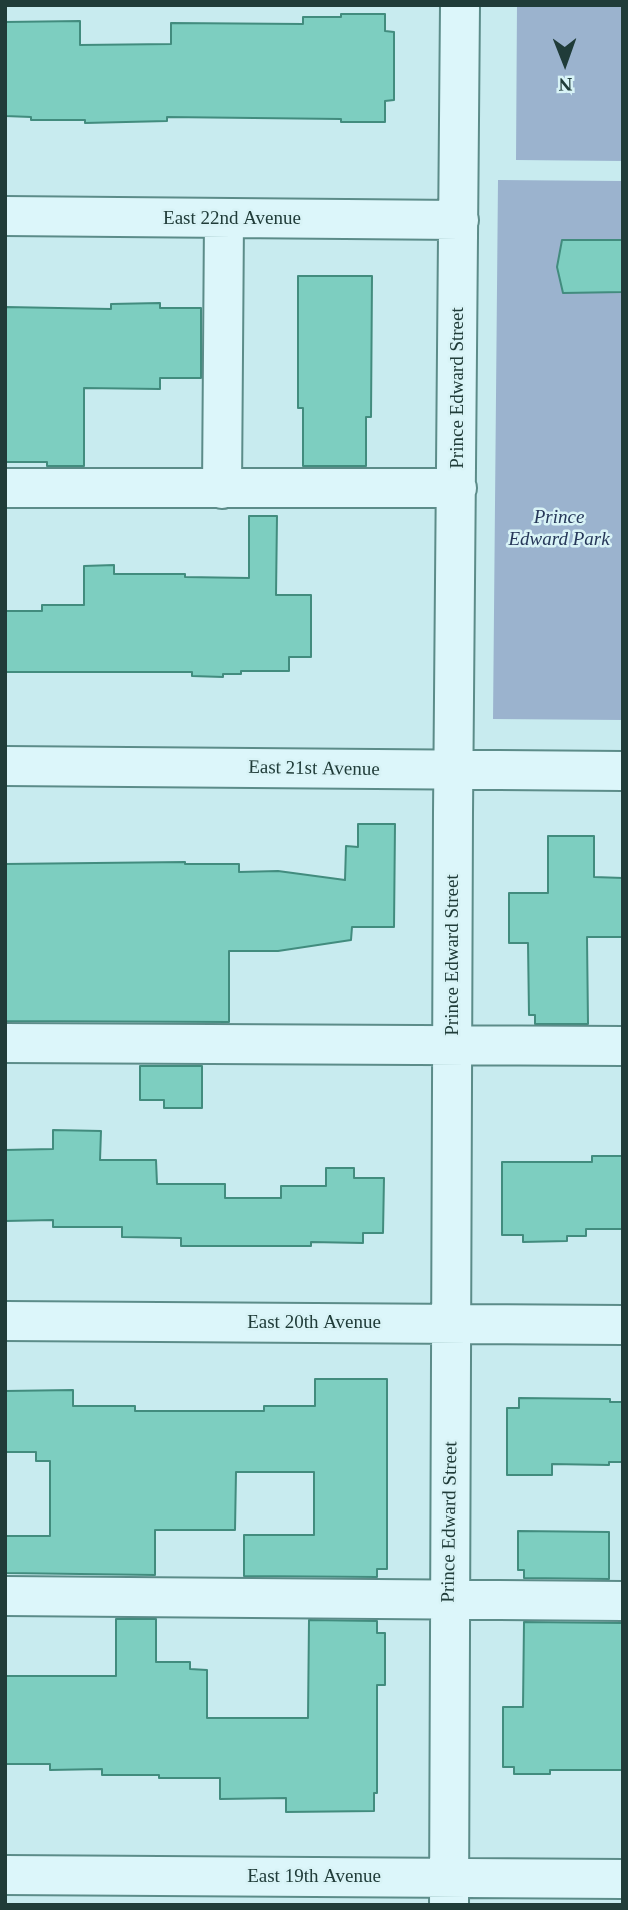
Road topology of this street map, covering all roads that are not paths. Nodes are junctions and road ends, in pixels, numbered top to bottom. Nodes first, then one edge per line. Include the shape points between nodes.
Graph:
1 (460, 5) edge
2 (5, 216) edge
3 (224, 219) junction
4 (459, 220) junction
5 (5, 488) edge
6 (457, 488) junction
7 (222, 489) junction
8 (5, 766) edge
9 (454, 771) junction
10 (623, 771) edge
11 (5, 1042) edge
12 (453, 1046) junction
13 (623, 1046) edge
14 (5, 1321) edge
15 (452, 1324) junction
16 (623, 1325) edge
17 (5, 1597) edge
18 (449, 1600) junction
19 (623, 1601) edge
20 (5, 1875) edge
21 (623, 1879) edge
22 (449, 1892) edge

1 - 4 street, Prince Edward Street
2 - 3 street, East 22nd Avenue
3 - 4 street, East 22nd Avenue
3 - 7 street
4 - 6 street, Prince Edward Street
5 - 7 street
6 - 7 street
6 - 9 street, Prince Edward Street
8 - 9 street, East 21st Avenue
9 - 10 street, East 21st Avenue
9 - 12 street, Prince Edward Street
11 - 12 street
12 - 13 street
12 - 15 street, Prince Edward Street
14 - 15 street, East 20th Avenue
15 - 16 street, East 20th Avenue
15 - 18 street, Prince Edward Street
17 - 18 street
18 - 19 street
18 - 22 street, Prince Edward Street
20 - 22 street, East 19th Avenue
21 - 22 street, East 19th Avenue

